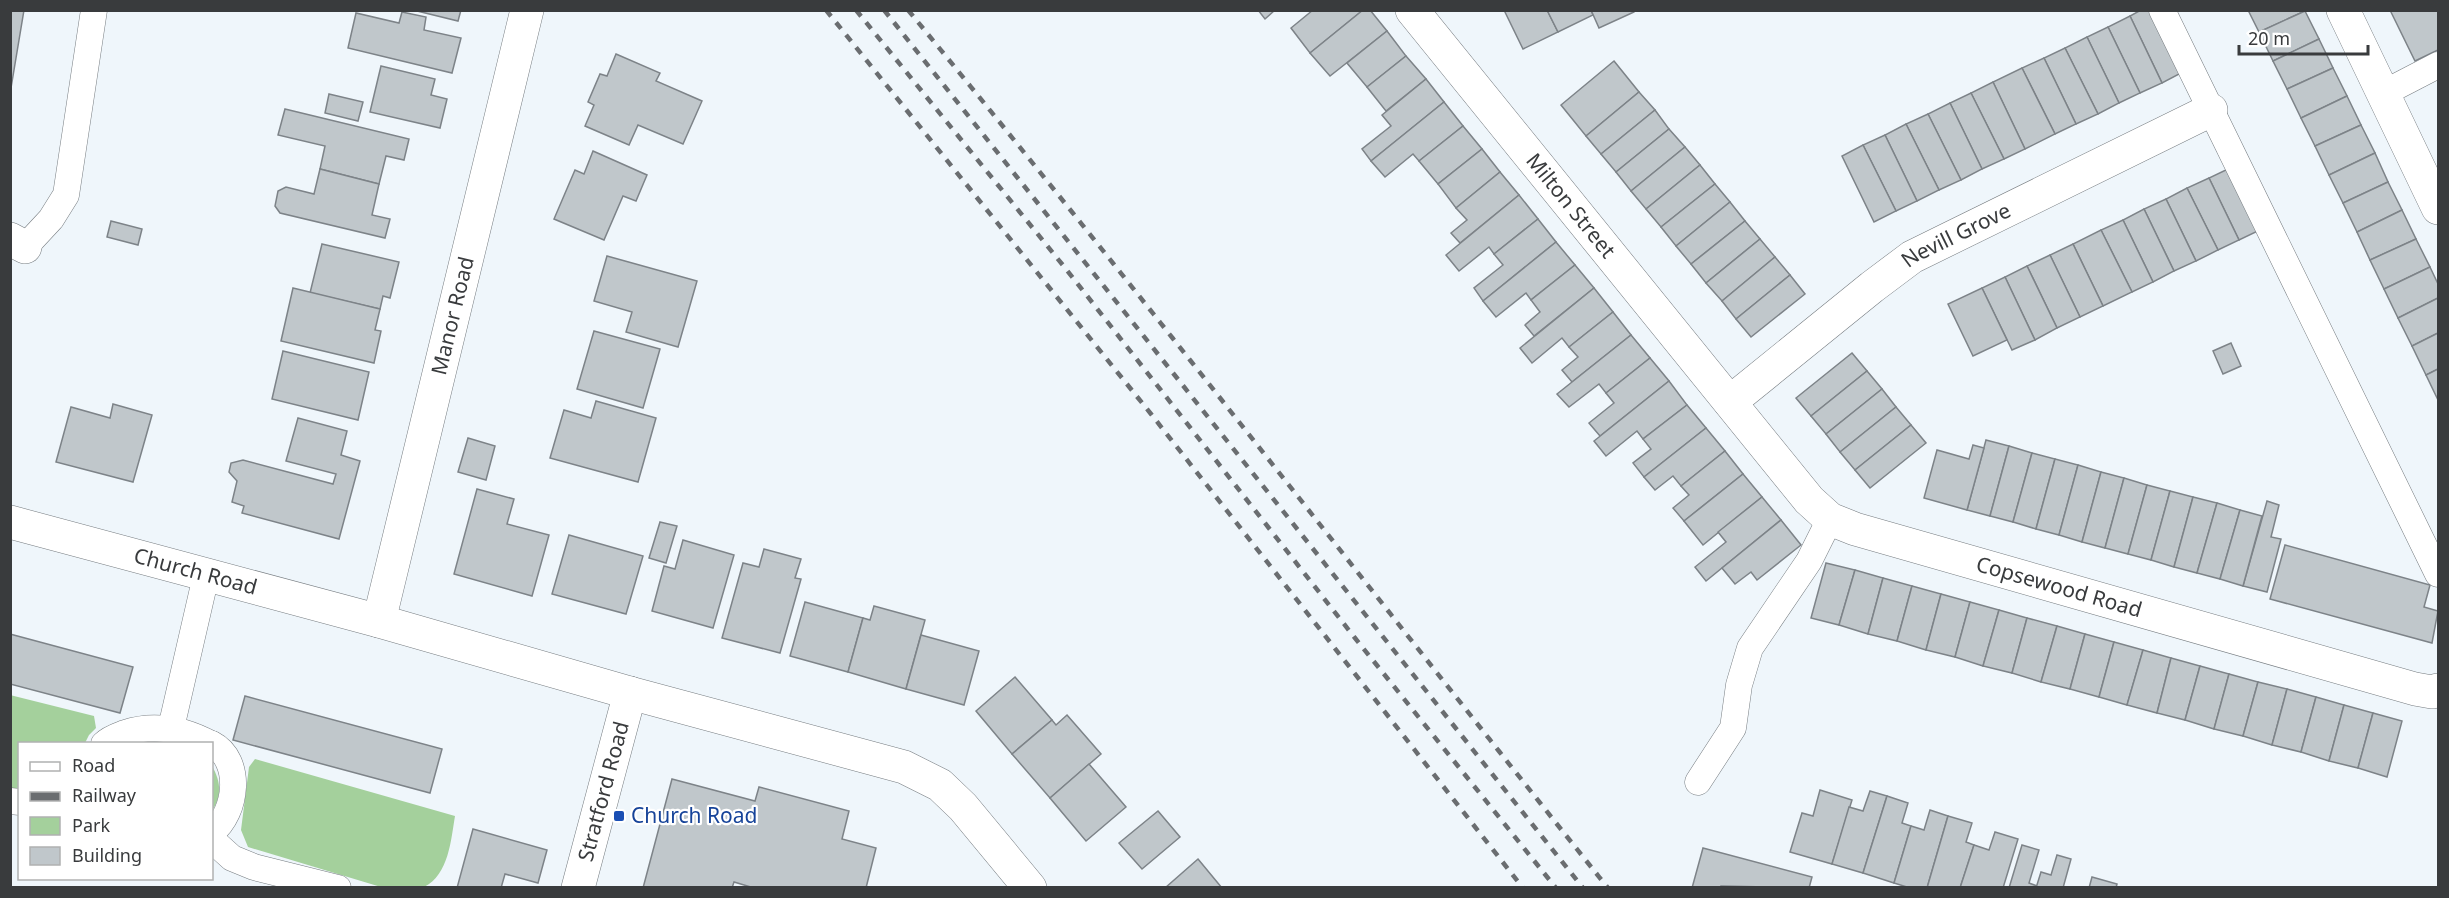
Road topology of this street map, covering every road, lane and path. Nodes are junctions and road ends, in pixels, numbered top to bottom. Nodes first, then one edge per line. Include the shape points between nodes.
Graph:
1 (94, 10) edge
2 (526, 10) edge
3 (1412, 10) edge
4 (2162, 10) edge
5 (2343, 10) edge
6 (2439, 65) edge
7 (2382, 94) junction
8 (2211, 110) junction
9 (2439, 208) edge
10 (18, 243) edge
11 (1730, 402) junction
12 (1830, 519) junction
13 (10, 522) edge
14 (2439, 574) edge
15 (206, 576) junction
16 (379, 621) junction
17 (2439, 690) edge
18 (630, 693) junction
19 (171, 728) junction
20 (106, 742) edge
21 (207, 742) edge
22 (213, 746) edge
23 (1698, 782) dead end
24 (213, 831) edge
25 (213, 841) edge
26 (338, 888) edge
27 (578, 888) edge
28 (1030, 888) edge

1 - 10 lane via 66,195 51,219
2 - 16 street, Manor Road
3 - 11 street, Milton Street
4 - 8 lane
5 - 7 street
6 - 7 lane
7 - 9 street
8 - 11 street, Nevill Grove via 1912,257
8 - 14 lane
11 - 12 street, Copsewood Road via 1809,500
12 - 17 street, Copsewood Road via 2403,686
12 - 23 lane via 1809,561 1750,648 1739,685 1733,728
13 - 15 street, Church Road
15 - 16 street, Church Road
15 - 19 lane
16 - 18 street, Church Road
18 - 27 street, Stratford Road
18 - 28 street, Church Road via 904,767 940,785 963,807
19 - 20 lane via 142,728
19 - 21 lane
22 - 24 lane via 228,757 232,776 226,813
25 - 26 lane via 232,858 254,867

